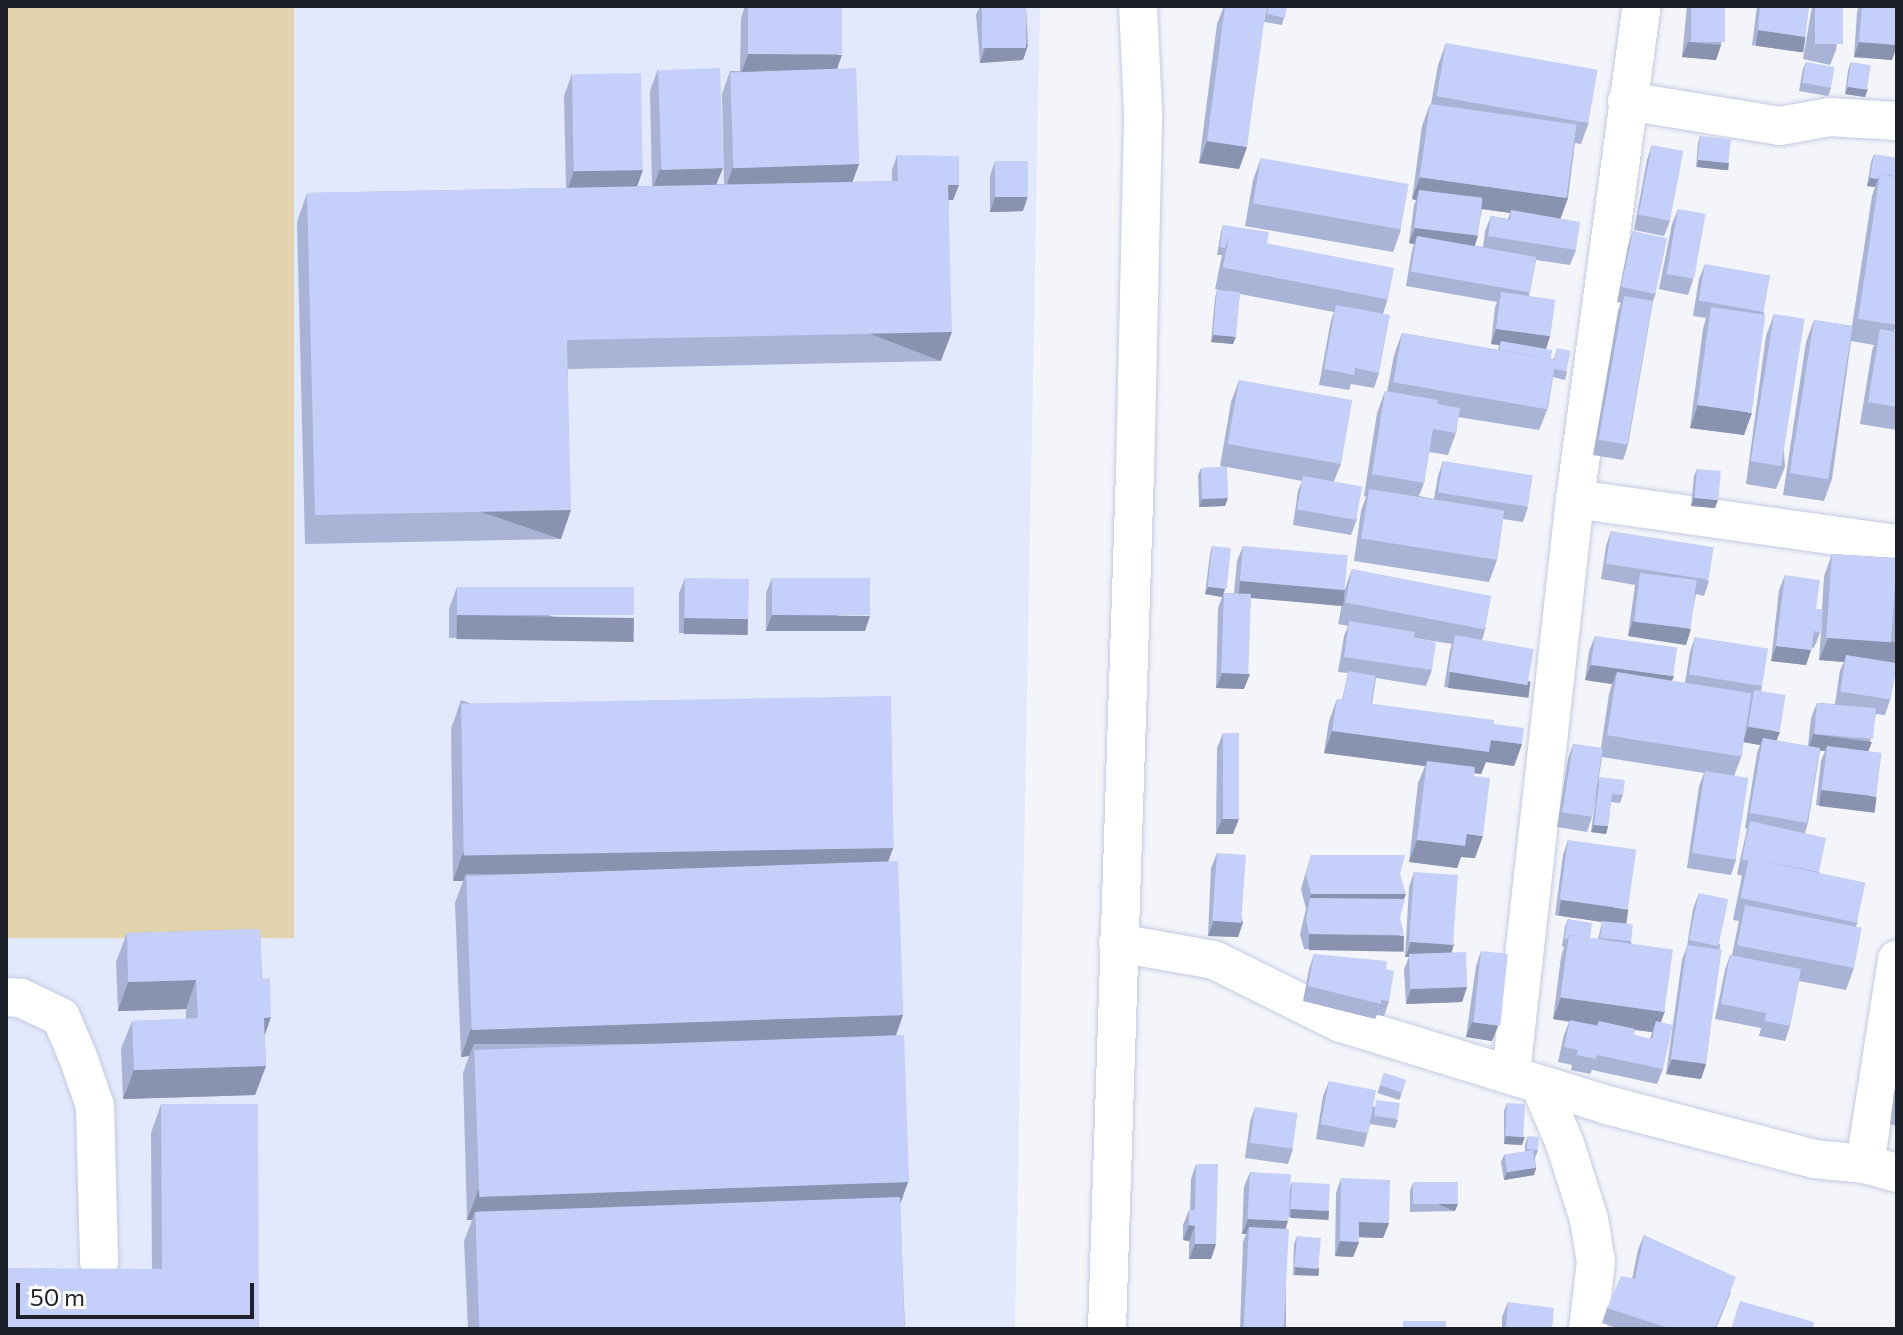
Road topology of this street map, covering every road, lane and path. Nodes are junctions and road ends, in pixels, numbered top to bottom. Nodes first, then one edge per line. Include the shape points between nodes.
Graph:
1 (1138, 6) edge
2 (1642, 6) edge
3 (1627, 101) junction
4 (1897, 121) edge
5 (1575, 499) junction
6 (1897, 544) edge
7 (1118, 943) junction
8 (1897, 959) edge
9 (6, 997) edge
10 (1525, 1079) junction
11 (1607, 1105) junction
12 (1565, 1144) junction
13 (1881, 1169) edge
14 (99, 1262) dead end
15 (1107, 1329) edge
16 (1588, 1329) edge

1 - 7 street via 1143,127
2 - 3 street
3 - 4 street via 1780,126 1830,117
3 - 5 street
5 - 6 street
5 - 10 street
7 - 10 street via 1214,960 1341,1023
7 - 15 street
8 - 13 street
9 - 14 street via 21,998 61,1017 78,1057 95,1106
10 - 11 street
10 - 12 street
11 - 12 street
11 - 13 street via 1814,1159
12 - 16 street via 1589,1219 1596,1262

